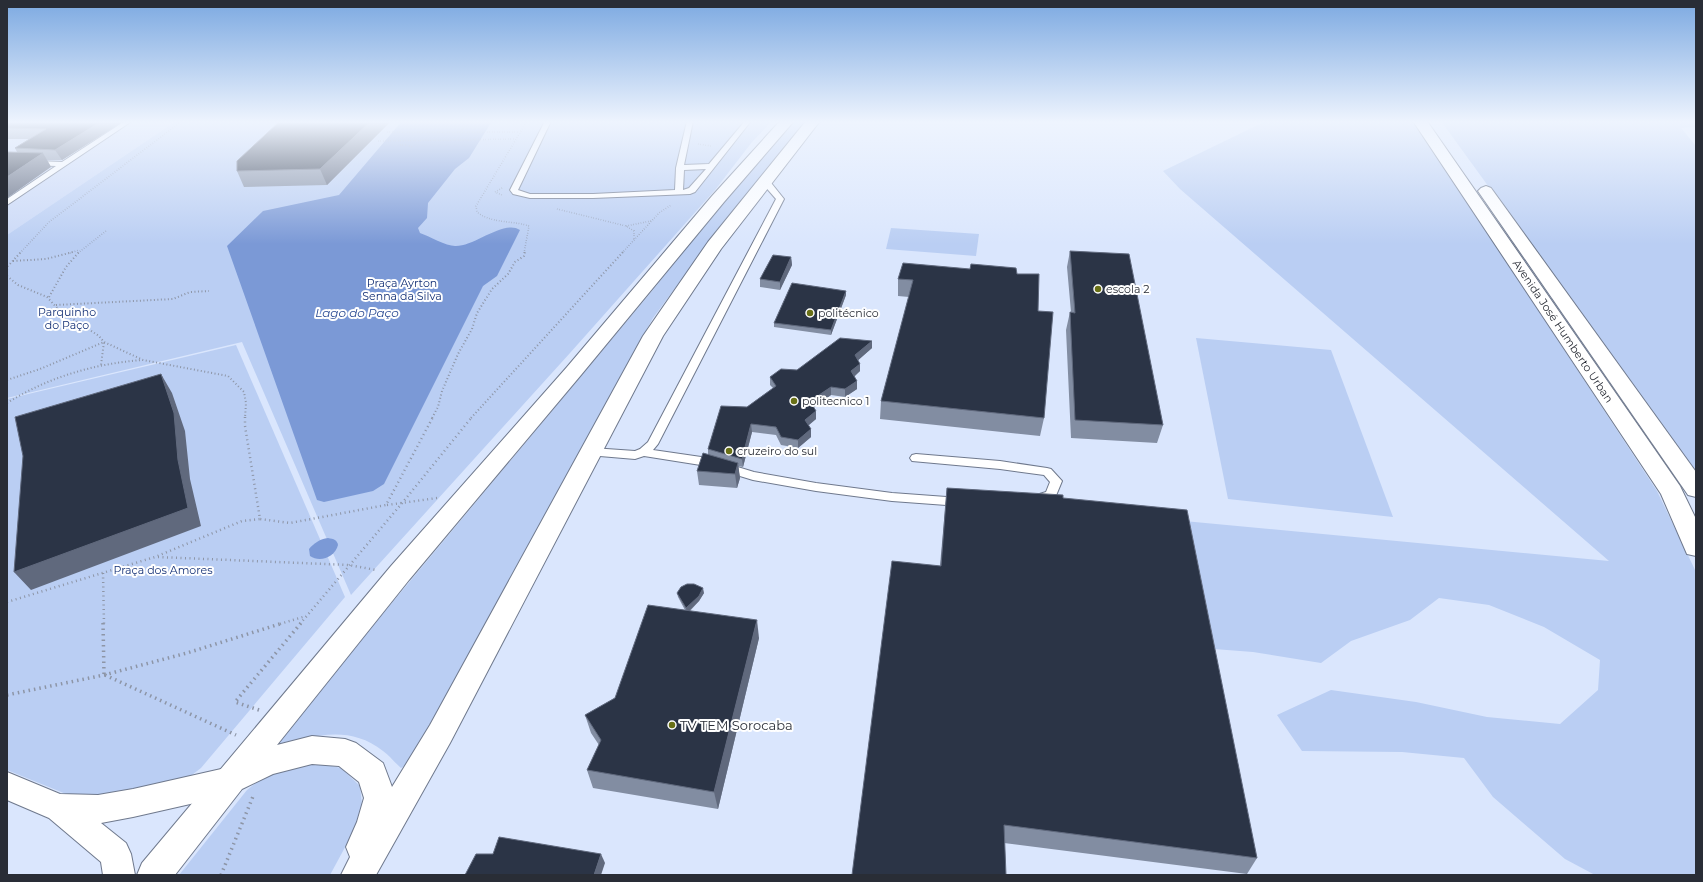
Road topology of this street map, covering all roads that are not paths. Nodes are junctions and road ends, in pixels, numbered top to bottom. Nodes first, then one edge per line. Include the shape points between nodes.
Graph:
1 (12, 162) edge
2 (67, 162) edge
3 (528, 162) edge
4 (681, 162) edge
5 (713, 162) edge
6 (751, 162) edge
7 (780, 162) edge
8 (1448, 162) edge
9 (1466, 162) edge
10 (64, 164) junction
11 (710, 166) junction
12 (680, 168) junction
13 (765, 181) junction
14 (679, 193) junction
15 (7, 203) edge
16 (592, 452) junction
17 (644, 452) junction
18 (916, 458) dead end
19 (1696, 489) edge
20 (1024, 502) edge
21 (973, 503) edge
22 (1696, 547) edge
23 (230, 781) junction
24 (7, 786) edge
25 (60, 808) junction
26 (119, 875) edge
27 (154, 875) edge
28 (348, 875) edge
29 (358, 875) edge

1 - 10 lane
2 - 10 lane
3 - 14 lane via 514,190 530,196
4 - 12 lane
5 - 11 lane
6 - 23 main road via 400,574
7 - 13 main road
8 - 22 main road, Avenida José Humberto Urban via 1672,492
9 - 19 main road, Avenida José Humberto Urban
10 - 15 lane
11 - 12 lane
11 - 14 lane via 692,190
12 - 14 lane
13 - 16 main road via 714,246 653,336
13 - 17 lane via 780,199 652,444
16 - 17 lane via 635,455
16 - 29 main road via 440,734
17 - 21 lane via 708,462 753,476 816,487 892,497
18 - 20 lane via 1047,472 1056,481 1051,495
23 - 25 street via 98,809
23 - 27 main road
23 - 28 main road via 267,762 312,750 345,753 372,773 380,798 372,825
24 - 25 street
25 - 26 street via 115,854

